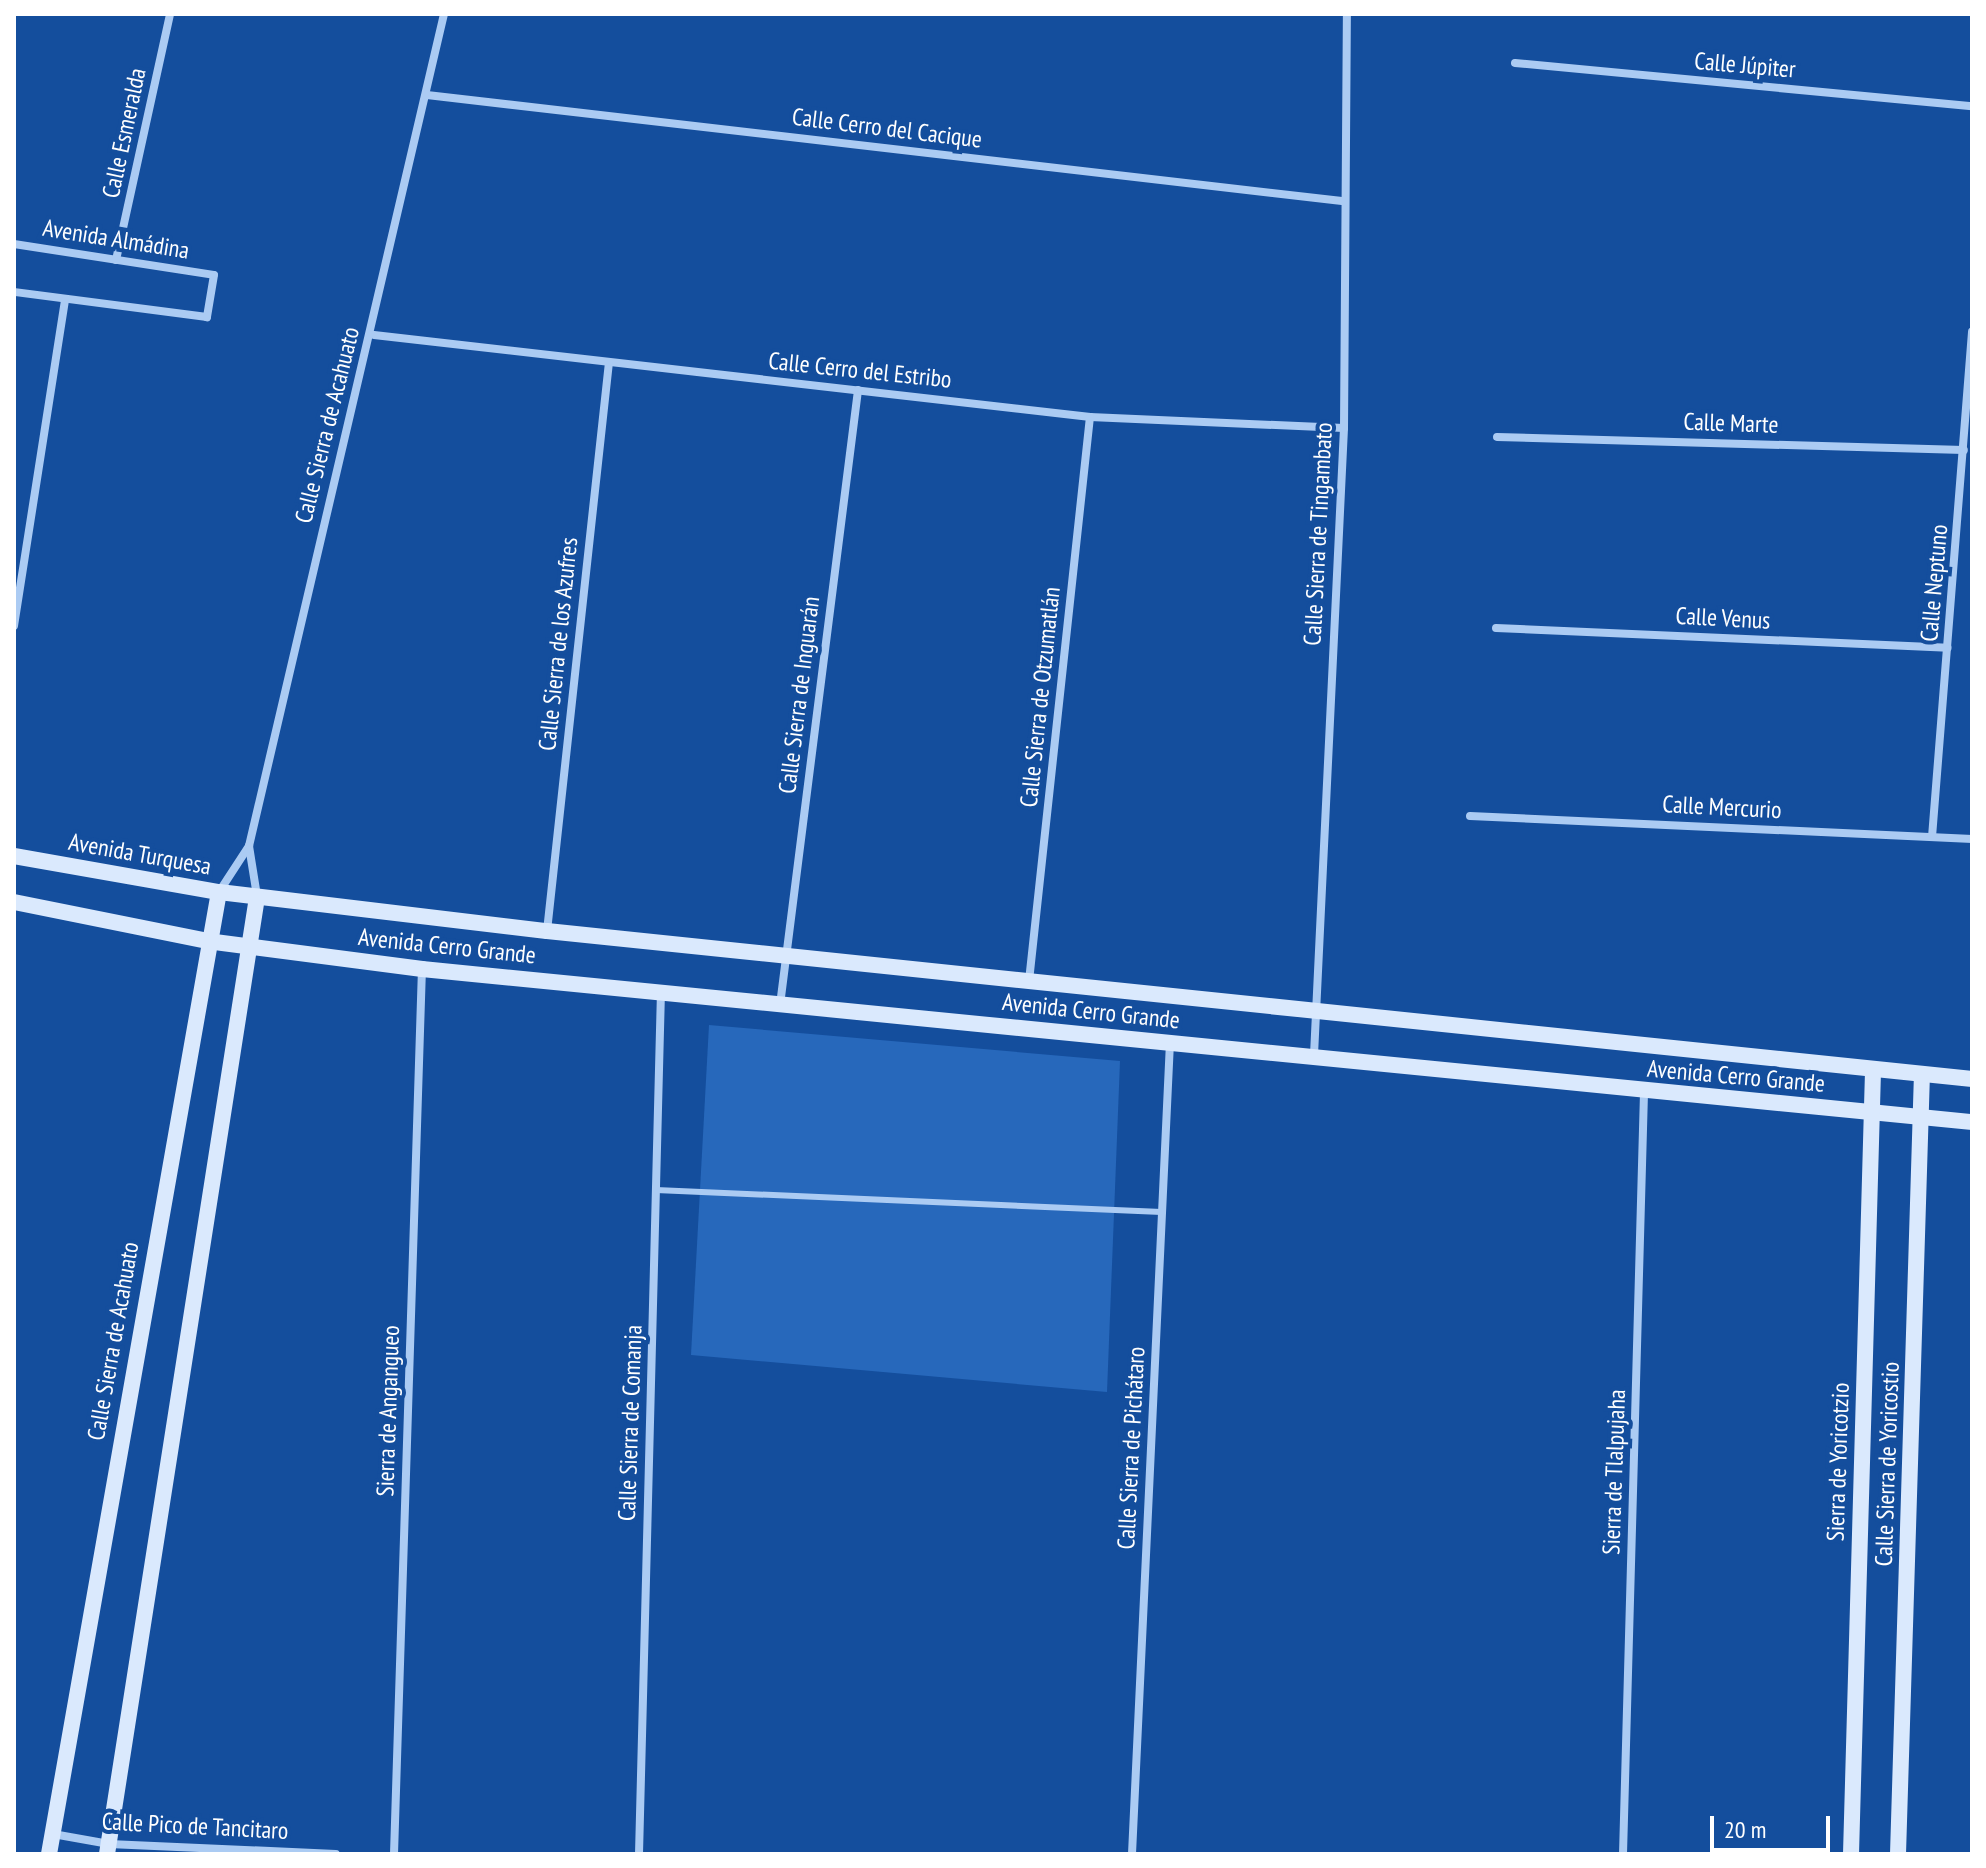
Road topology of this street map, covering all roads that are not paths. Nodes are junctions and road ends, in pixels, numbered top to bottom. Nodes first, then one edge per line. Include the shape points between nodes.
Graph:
1 (170, 14) edge
2 (444, 14) edge
3 (1347, 14) edge
4 (1515, 63) dead end
5 (427, 95) junction
6 (1972, 106) edge
7 (1342, 201) junction
8 (14, 244) edge
9 (116, 260) junction
10 (14, 292) edge
11 (65, 301) junction
12 (1972, 332) edge
13 (374, 335) junction
14 (609, 362) junction
15 (858, 390) junction
16 (1090, 417) junction
17 (1344, 428) junction
18 (1497, 437) dead end
19 (1964, 450) junction
20 (14, 626) edge
21 (1496, 628) dead end
22 (1948, 648) junction
23 (1470, 816) dead end
24 (1932, 837) junction
25 (1972, 839) edge
26 (249, 846) junction
27 (14, 856) edge
28 (219, 892) junction
29 (257, 897) junction
30 (14, 902) edge
31 (547, 931) junction
32 (207, 941) junction
33 (251, 948) junction
34 (787, 956) junction
35 (422, 969) junction
36 (1029, 981) junction
37 (661, 993) junction
38 (780, 1005) junction
39 (1316, 1011) junction
40 (1170, 1043) junction
41 (1314, 1055) junction
42 (1873, 1071) junction
43 (1922, 1075) junction
44 (1972, 1079) edge
45 (1644, 1092) junction
46 (1871, 1113) junction
47 (1922, 1118) junction
48 (1972, 1122) edge
49 (656, 1190) junction
50 (1162, 1212) junction
51 (52, 1833) junction
52 (108, 1849) edge
53 (49, 1854) edge
54 (336, 1854) edge
55 (394, 1854) edge
56 (639, 1854) edge
57 (1132, 1854) edge
58 (1623, 1854) edge
59 (1851, 1854) edge
60 (1898, 1854) edge

1 - 9 street, Calle Esmeralda
2 - 5 street, Calle Sierra de Acahuato
3 - 7 street, Calle Sierra de Tingambato
4 - 6 street, Calle Júpiter
5 - 7 street, Calle Cerro del Cacique
5 - 13 street, Calle Sierra de Acahuato
7 - 17 street, Calle Sierra de Tingambato
8 - 9 street, Avenida Almádina
9 - 11 street, Avenida Almádina via 214,275 207,317
10 - 11 street, Avenida Almádina
11 - 20 street
12 - 19 street, Calle Neptuno
13 - 14 street, Calle Cerro del Estribo
13 - 26 street, Calle Sierra de Acahuato
14 - 15 street, Calle Cerro del Estribo
14 - 31 street, Calle Sierra de los Azufres
15 - 16 street, Calle Cerro del Estribo
15 - 34 street, Calle Sierra de Inguarán
16 - 17 street, Calle Cerro del Estribo
16 - 36 street, Calle Sierra de Otzumatlán
17 - 39 street, Calle Sierra de Tingambato
18 - 19 street, Calle Marte
19 - 22 street, Calle Neptuno
21 - 22 street, Calle Venus
22 - 24 street, Calle Neptuno
23 - 24 street, Calle Mercurio
24 - 25 street, Calle Mercurio
26 - 28 street, Calle Sierra de Acahuato
26 - 29 street, Calle Sierra de Acahuato
27 - 28 street, Avenida Turquesa
28 - 29 street, Avenida Turquesa
28 - 32 street, Calle Sierra de Acahuato
29 - 31 street, Avenida Cerro Grande
29 - 33 street, Calle Sierra de Acahuato
30 - 32 street
31 - 34 street, Avenida Cerro Grande
32 - 33 street, Avenida Cerro Grande
32 - 51 street, Calle Sierra de Acahuato
33 - 35 street, Avenida Cerro Grande
33 - 52 street, Calle Sierra de Acahuato
34 - 36 street, Avenida Cerro Grande
34 - 38 street, Calle Sierra de Inguarán
35 - 37 street, Avenida Cerro Grande
35 - 55 street, Sierra de Angangueo
36 - 39 street, Avenida Cerro Grande
37 - 38 street, Avenida Cerro Grande
37 - 49 street, Calle Sierra de Comanja
38 - 40 street, Avenida Cerro Grande
39 - 41 street, Calle Sierra de Tingambato
39 - 42 street, Avenida Cerro Grande
40 - 41 street, Avenida Cerro Grande
40 - 50 street, Calle Sierra de Pichátaro
41 - 45 street, Avenida Cerro Grande
42 - 43 street, Avenida Cerro Grande
42 - 46 street, Sierra de Yoricotzio
43 - 44 street, Avenida Cerro Grande
43 - 47 street, Calle Sierra de Yoricostio
45 - 46 street, Avenida Cerro Grande
45 - 58 street, Sierra de Tlalpujaha
46 - 47 street, Avenida Cerro Grande
46 - 59 street, Sierra de Yoricotzio
47 - 48 street, Avenida Cerro Grande
47 - 60 street, Calle Sierra de Yoricostio
49 - 50 lane
49 - 56 street, Calle Sierra de Comanja
50 - 57 street, Calle Sierra de Pichátaro
51 - 52 street, Calle Pico de Tancitaro
51 - 53 street, Calle Sierra de Acahuato
52 - 54 street, Calle Pico de Tancitaro

